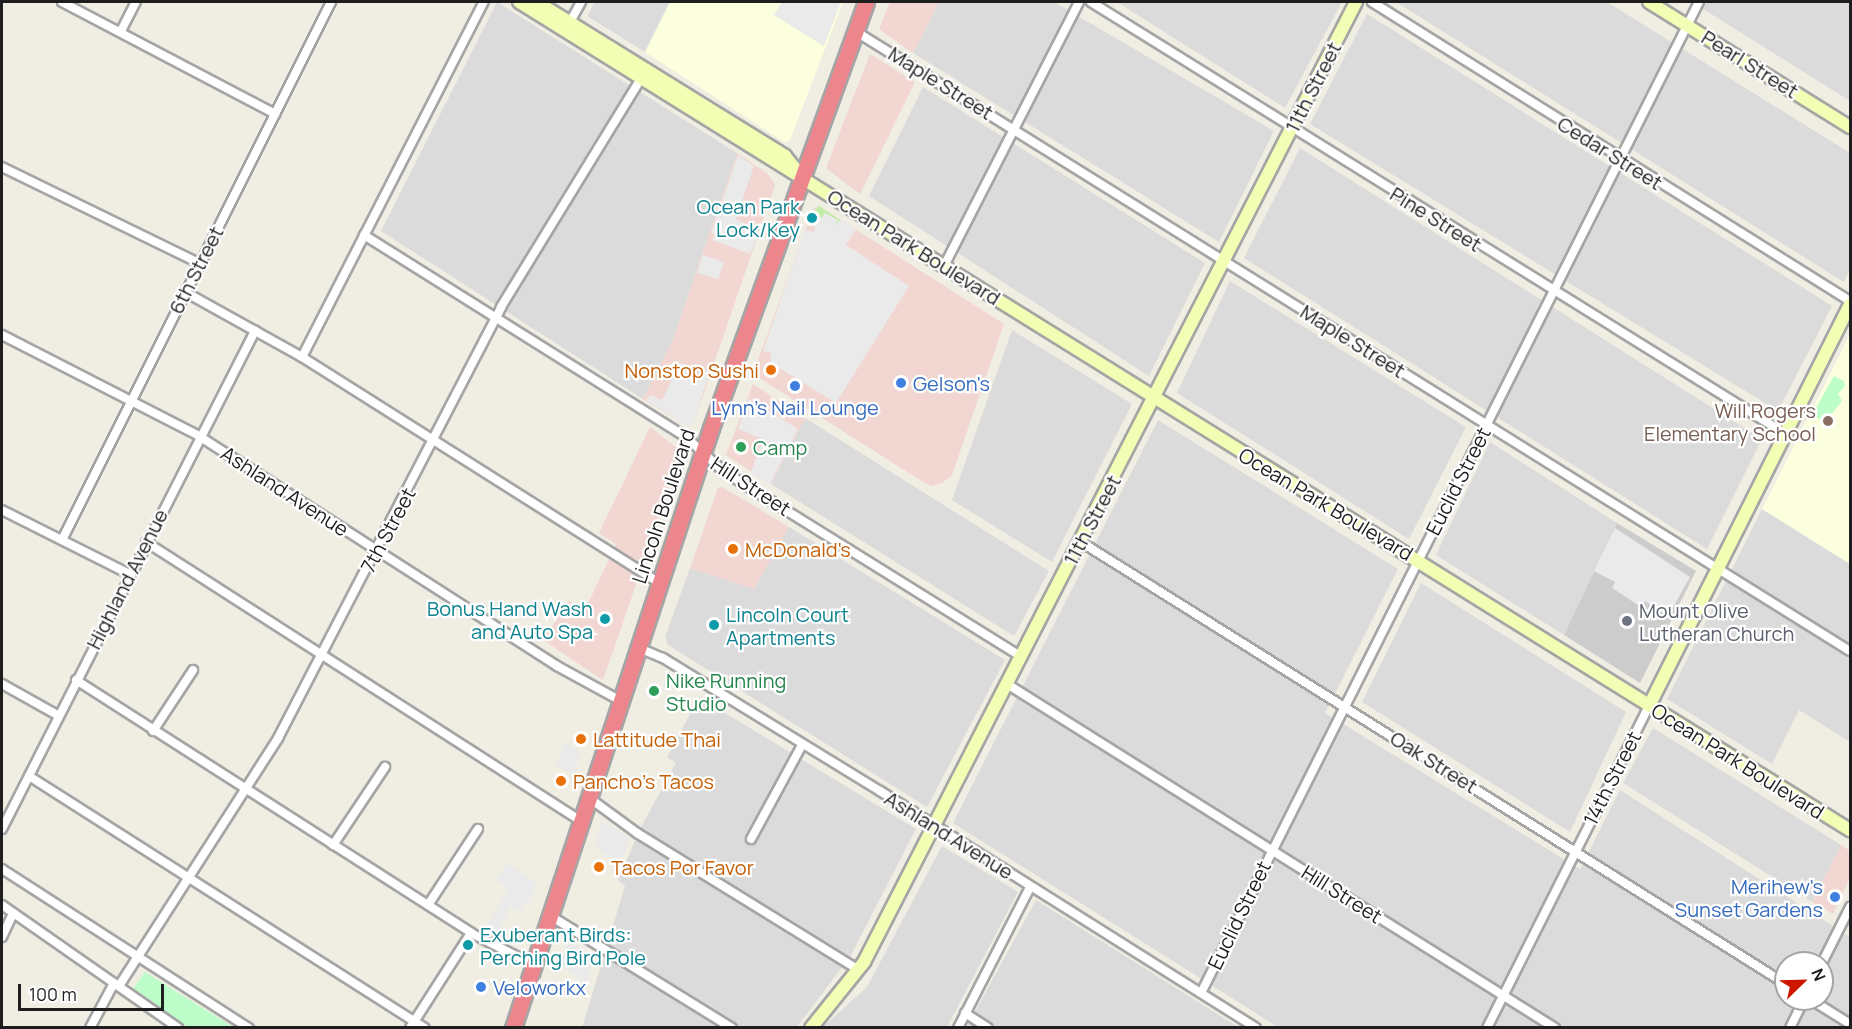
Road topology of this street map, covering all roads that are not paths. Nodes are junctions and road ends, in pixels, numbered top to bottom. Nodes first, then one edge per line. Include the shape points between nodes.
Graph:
1 (62, 2) edge
2 (136, 2) edge
3 (331, 2) edge
4 (484, 2) edge
5 (581, 2) edge
6 (866, 2) edge
7 (1079, 2) edge
8 (1091, 2) edge
9 (1356, 2) edge
10 (1372, 2) edge
11 (1649, 2) edge
12 (1699, 2) edge
13 (528, 3) edge
14 (570, 22) junction
15 (1687, 25) junction
16 (855, 31) junction
17 (121, 32) junction
18 (644, 73) junction
19 (275, 114) junction
20 (1851, 127) edge
21 (1293, 128) junction
22 (1014, 129) junction
23 (1619, 159) junction
24 (2, 167) edge
25 (802, 176) junction
26 (364, 235) junction
27 (1225, 260) junction
28 (199, 263) junction
29 (944, 266) junction
30 (1552, 291) junction
31 (184, 292) junction
32 (1851, 302) edge
33 (496, 318) junction
34 (255, 331) junction
35 (2, 335) edge
36 (302, 357) junction
37 (1154, 399) junction
38 (131, 400) junction
39 (1486, 425) junction
40 (1784, 433) junction
41 (200, 436) junction
42 (434, 442) junction
43 (703, 454) junction
44 (2, 510) edge
45 (62, 540) junction
46 (146, 542) junction
47 (1081, 542) junction
48 (377, 549) junction
49 (1418, 561) junction
50 (1717, 570) junction
51 (129, 574) junction
52 (660, 583) junction
53 (639, 648) junction
54 (1851, 651) edge
55 (323, 656) junction
56 (1020, 656) junction
57 (193, 669) dead end
58 (76, 680) junction
59 (2, 684) edge
60 (1007, 684) junction
61 (621, 701) junction
62 (1343, 705) junction
63 (1649, 706) junction
64 (59, 716) junction
65 (153, 731) junction
66 (802, 745) junction
67 (385, 768) dead end
68 (29, 776) junction
69 (244, 789) junction
70 (588, 797) junction
71 (581, 821) junction
72 (934, 826) junction
73 (2, 829) edge
74 (478, 829) dead end
75 (1851, 830) edge
76 (751, 839) dead end
77 (333, 845) junction
78 (1272, 849) junction
79 (1575, 851) junction
80 (2, 869) edge
81 (188, 877) junction
82 (1030, 887) junction
83 (2, 905) edge
84 (428, 906) junction
85 (1851, 907) edge
86 (14, 914) junction
87 (549, 915) junction
88 (471, 933) junction
89 (2, 937) edge
90 (1828, 951) edge
91 (139, 956) junction
92 (534, 965) junction
93 (859, 970) junction
94 (1774, 976) edge
95 (117, 985) junction
96 (1201, 993) junction
97 (1504, 995) junction
98 (1798, 1011) edge
99 (1830, 1011) edge
100 (965, 1013) junction
101 (412, 1024) edge
102 (1851, 1024) edge
103 (90, 1028) edge
104 (178, 1028) edge
105 (249, 1028) edge
106 (424, 1028) edge
107 (513, 1028) edge
108 (732, 1028) edge
109 (811, 1028) edge
110 (958, 1028) edge
111 (988, 1028) edge
112 (1256, 1028) edge
113 (1487, 1028) edge
114 (1555, 1028) edge
115 (1790, 1028) edge

1 - 17 street
2 - 17 street
3 - 19 street, 6th Street
4 - 26 street
5 - 14 street
6 - 16 highway, Lincoln Boulevard
7 - 22 street
8 - 21 street, Pine Street
9 - 21 street, 11th Street
10 - 23 street, Cedar Street
11 - 15 street, Pearl Street
12 - 15 street, Euclid Street
13 - 14 street, Ocean Park Boulevard via 564,24
13 - 18 street, Ocean Park Boulevard
14 - 18 street, Ocean Park Boulevard
15 - 20 street, Pearl Street
15 - 23 street, Euclid Street
16 - 22 street, Maple Street
16 - 25 highway, Lincoln Boulevard
17 - 19 street
18 - 25 street, Ocean Park Boulevard via 785,156
18 - 33 street, 7th Street
19 - 28 street, 6th Street
21 - 27 street, 11th Street
21 - 30 street, Pine Street
22 - 27 street, Maple Street
22 - 29 street
23 - 30 street, Euclid Street
23 - 32 street, Cedar Street
24 - 28 street
25 - 29 street, Ocean Park Boulevard
25 - 43 highway, Lincoln Boulevard
26 - 33 street, Hill Street
26 - 36 street
27 - 37 street, 11th Street
27 - 39 street, Maple Street
28 - 31 street, 6th Street
29 - 37 street, Ocean Park Boulevard
30 - 39 street, Euclid Street
30 - 40 street, Pine Street
31 - 34 street
31 - 38 street, 6th Street
32 - 40 street, 14th Street
33 - 42 street, 7th Street
33 - 43 street, Hill Street via 687,438
34 - 36 street
34 - 41 street, Highland Avenue
35 - 38 street, Ashland Avenue
36 - 42 street
37 - 47 street, 11th Street
37 - 49 street, Ocean Park Boulevard
38 - 41 street, Ashland Avenue
38 - 45 street, 6th Street
39 - 49 street, Euclid Street
39 - 50 street, Maple Street
40 - 50 street, 14th Street
41 - 46 street, Highland Avenue
41 - 48 street, Ashland Avenue
42 - 48 street, 7th Street
42 - 52 street
43 - 52 highway, Lincoln Boulevard
43 - 56 street, Hill Street via 723,471
44 - 45 street
45 - 51 street
46 - 51 street, Highland Avenue
46 - 55 street
47 - 56 street, 11th Street
47 - 62 street, Oak Street
48 - 55 street, 7th Street
48 - 61 street, Ashland Avenue via 557,666
49 - 62 street, Euclid Street
49 - 63 street, Ocean Park Boulevard
50 - 54 street, Maple Street
50 - 63 street, 14th Street
51 - 58 street, Highland Avenue
52 - 53 highway, Lincoln Boulevard
53 - 61 highway, Lincoln Boulevard
53 - 66 street, Ashland Avenue via 663,658
55 - 69 street, 7th Street
55 - 71 street
56 - 60 street, 11th Street
57 - 65 street
58 - 64 street, Highland Avenue
58 - 65 street
59 - 64 street
60 - 72 street, 11th Street
60 - 78 street, Hill Street
61 - 70 highway, Lincoln Boulevard
62 - 78 street, Euclid Street
62 - 79 street, Oak Street
63 - 75 street, Ocean Park Boulevard
63 - 79 street, 14th Street
64 - 68 street, Highland Avenue
65 - 69 street
66 - 72 street, Ashland Avenue
66 - 76 street
67 - 77 street
68 - 73 street, Highland Avenue
68 - 81 street
69 - 77 street
69 - 81 street, 7th Street
70 - 71 highway, Lincoln Boulevard
70 - 93 street via 638,833
71 - 87 highway, Lincoln Boulevard
72 - 82 street, Ashland Avenue
72 - 93 street, 11th Street
74 - 84 street
77 - 84 street
78 - 96 street, Euclid Street
78 - 97 street, Hill Street
79 - 94 street, Oak Street
79 - 97 street, 14th Street
80 - 91 street
81 - 91 street, 7th Street
81 - 101 street
82 - 96 street, Ashland Avenue
82 - 100 street
83 - 86 street
84 - 88 street
85 - 90 street
86 - 89 street
86 - 95 street
87 - 92 highway, Lincoln Boulevard
87 - 108 street
88 - 92 street
88 - 101 street
91 - 95 street, 7th Street
91 - 105 street
92 - 107 highway, Lincoln Boulevard
93 - 109 street, 11th Street
95 - 103 street, 7th Street
95 - 104 street
96 - 112 street, Ashland Avenue
97 - 113 street, 14th Street
97 - 114 street, Hill Street
98 - 115 street
99 - 102 street
100 - 110 street
100 - 111 street
101 - 106 street

